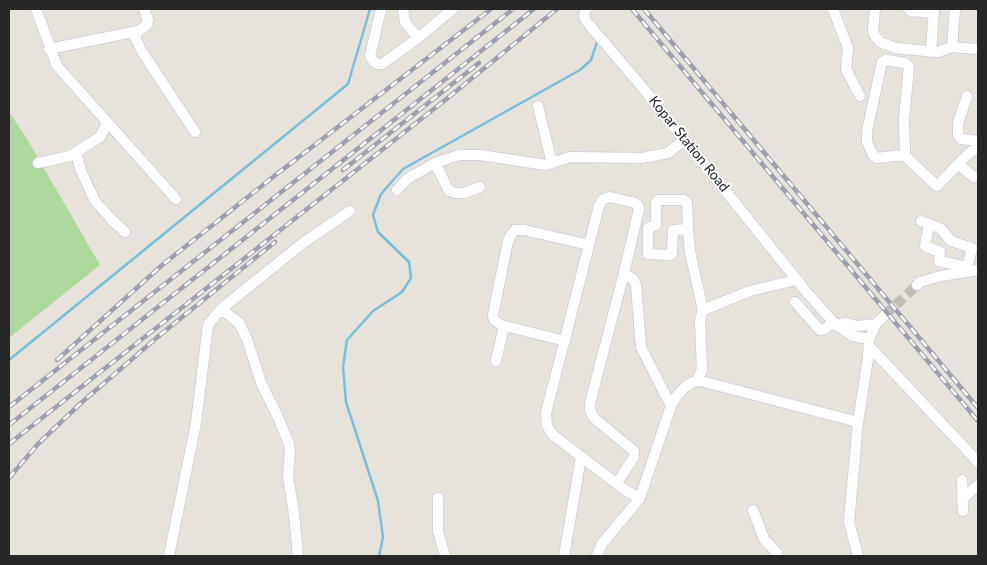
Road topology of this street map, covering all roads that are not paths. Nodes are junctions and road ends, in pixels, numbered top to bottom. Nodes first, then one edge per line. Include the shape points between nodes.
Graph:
1 (36, 9) edge
2 (144, 9) edge
3 (382, 9) edge
4 (403, 9) edge
5 (453, 9) edge
6 (586, 9) edge
7 (833, 9) edge
8 (876, 9) edge
9 (909, 9) edge
10 (955, 9) edge
11 (934, 11) edge
12 (138, 31) junction
13 (418, 38) junction
14 (49, 48) junction
15 (952, 48) junction
16 (978, 49) edge
17 (931, 52) junction
18 (860, 96) dead end
19 (967, 96) dead end
20 (538, 106) dead end
21 (106, 123) junction
22 (195, 132) dead end
23 (684, 140) junction
24 (978, 142) edge
25 (978, 147) edge
26 (76, 152) junction
27 (904, 155) junction
28 (38, 163) dead end
29 (435, 163) junction
30 (552, 163) junction
31 (958, 164) junction
32 (974, 177) dead end
33 (480, 187) dead end
34 (397, 190) dead end
35 (176, 199) dead end
36 (350, 211) dead end
37 (925, 223) joint
38 (688, 229) junction
39 (125, 232) dead end
40 (672, 236) junction
41 (689, 244) junction
42 (589, 245) junction
43 (978, 270) edge
44 (624, 273) junction
45 (796, 280) junction
46 (917, 284) tunnel mouth
47 (795, 302) dead end
48 (221, 309) junction
49 (703, 310) junction
50 (885, 315) tunnel mouth
51 (835, 323) junction
52 (876, 324) junction
53 (504, 326) junction
54 (564, 341) junction
55 (869, 342) junction
56 (496, 360) dead end
57 (696, 380) junction
58 (671, 406) junction
59 (858, 422) junction
60 (581, 457) junction
61 (978, 462) edge
62 (962, 480) dead end
63 (617, 483) junction
64 (978, 485) edge
65 (438, 498) dead end
66 (640, 498) junction
67 (962, 498) junction
68 (753, 510) dead end
69 (963, 511) dead end
70 (169, 556) edge
71 (298, 556) edge
72 (444, 556) edge
73 (564, 556) edge
74 (597, 556) edge
75 (777, 556) edge
76 (858, 556) edge

1 - 14 street
2 - 12 street via 148,25
3 - 13 street via 370,56 374,62 382,64
4 - 13 street via 405,22
5 - 13 street
6 - 23 street, Kopar Station Road via 586,21
7 - 18 street via 848,48 846,69
8 - 17 street via 873,30 880,42 896,48
9 - 11 street
10 - 15 street
11 - 17 street
12 - 14 street
12 - 22 street via 135,37 141,50
14 - 21 street via 57,66
15 - 16 street
15 - 17 street
19 - 24 street via 958,124 958,136
20 - 30 street
21 - 26 street via 100,137
21 - 35 street
23 - 30 street via 668,153 642,158 570,157
23 - 45 street, Kopar Station Road
25 - 31 street
26 - 28 street
26 - 39 street via 95,201
27 - 27 street via 876,158 867,142 882,62 886,60 909,66
27 - 31 street via 937,186
29 - 30 street via 459,155 480,155 546,165
29 - 33 street via 448,190 464,193
29 - 34 street via 407,179
31 - 32 street
36 - 48 street via 303,243
37 - 37 street via 941,229 951,241 972,248 967,267 939,262 940,252 925,246
38 - 40 street via 674,229
38 - 40 street via 686,201 657,201 656,225 648,228 648,254 671,255
38 - 41 street
40 - 41 street via 681,244
41 - 49 street
42 - 44 street via 603,199 610,197 638,205
42 - 53 street via 515,230 508,241 493,315 494,320
42 - 54 street
43 - 46 street
44 - 58 street via 636,285 641,347
44 - 63 street via 590,403 594,418 634,451 634,457
45 - 49 street via 750,292
45 - 51 street, Kopar Station Road
47 - 51 street via 820,330
48 - 70 street via 208,325 196,423
48 - 71 street via 239,323 289,444 288,475
49 - 57 street via 700,320 703,362
50 - 52 street
51 - 52 street
51 - 55 street via 853,336
52 - 55 street
53 - 54 street
53 - 56 street
54 - 60 street via 546,413 547,426 553,435
55 - 59 street
55 - 61 street
57 - 58 street via 686,386
57 - 59 street
58 - 66 street
59 - 76 street via 849,522
60 - 63 street
60 - 73 street
62 - 67 street
63 - 66 street
64 - 67 street
65 - 72 street via 438,531
66 - 74 street via 602,545
67 - 69 street
68 - 75 street via 764,539

